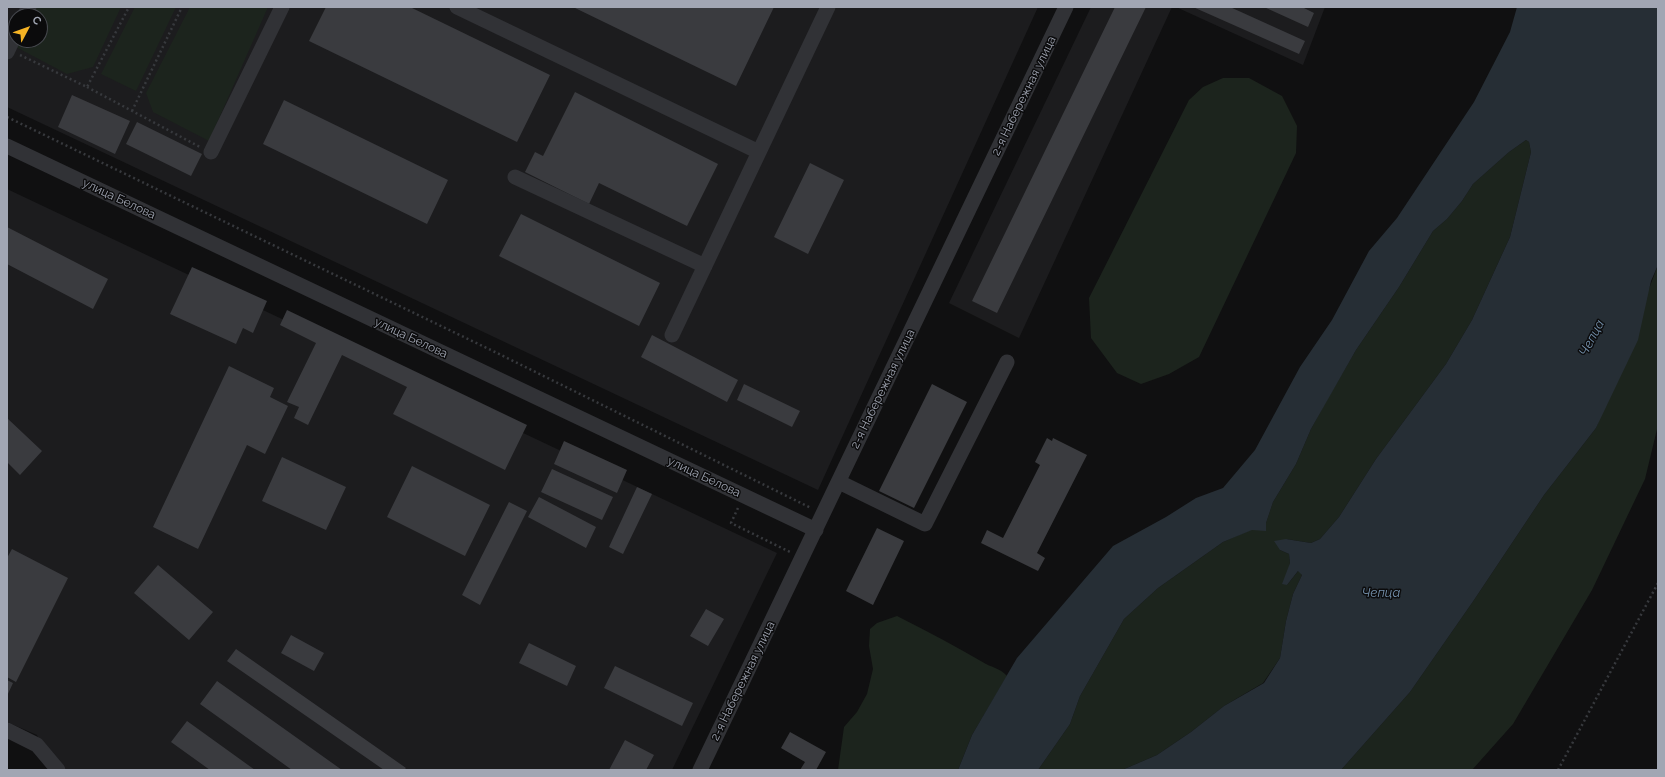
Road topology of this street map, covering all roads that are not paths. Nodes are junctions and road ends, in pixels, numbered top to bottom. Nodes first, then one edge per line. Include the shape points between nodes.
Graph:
1 (282, 7) edge
2 (457, 7) edge
3 (828, 7) edge
4 (1066, 7) edge
5 (7, 146) edge
6 (211, 152) road end
7 (759, 152) junction
8 (515, 177) dead end
9 (705, 266) junction
10 (672, 335) dead end
11 (1007, 362) dead end
12 (839, 482) junction
13 (816, 530) junction
14 (7, 730) edge
15 (58, 770) edge
16 (700, 770) edge

1 - 6 street
2 - 7 street
3 - 7 street
4 - 12 street, 2-я Набережная улица
5 - 13 street, улица Белова
7 - 9 street
8 - 9 street
9 - 10 street
11 - 12 street via 925,524
12 - 13 street, 2-я Набережная улица
13 - 16 street, 2-я Набережная улица
14 - 15 street via 37,745

